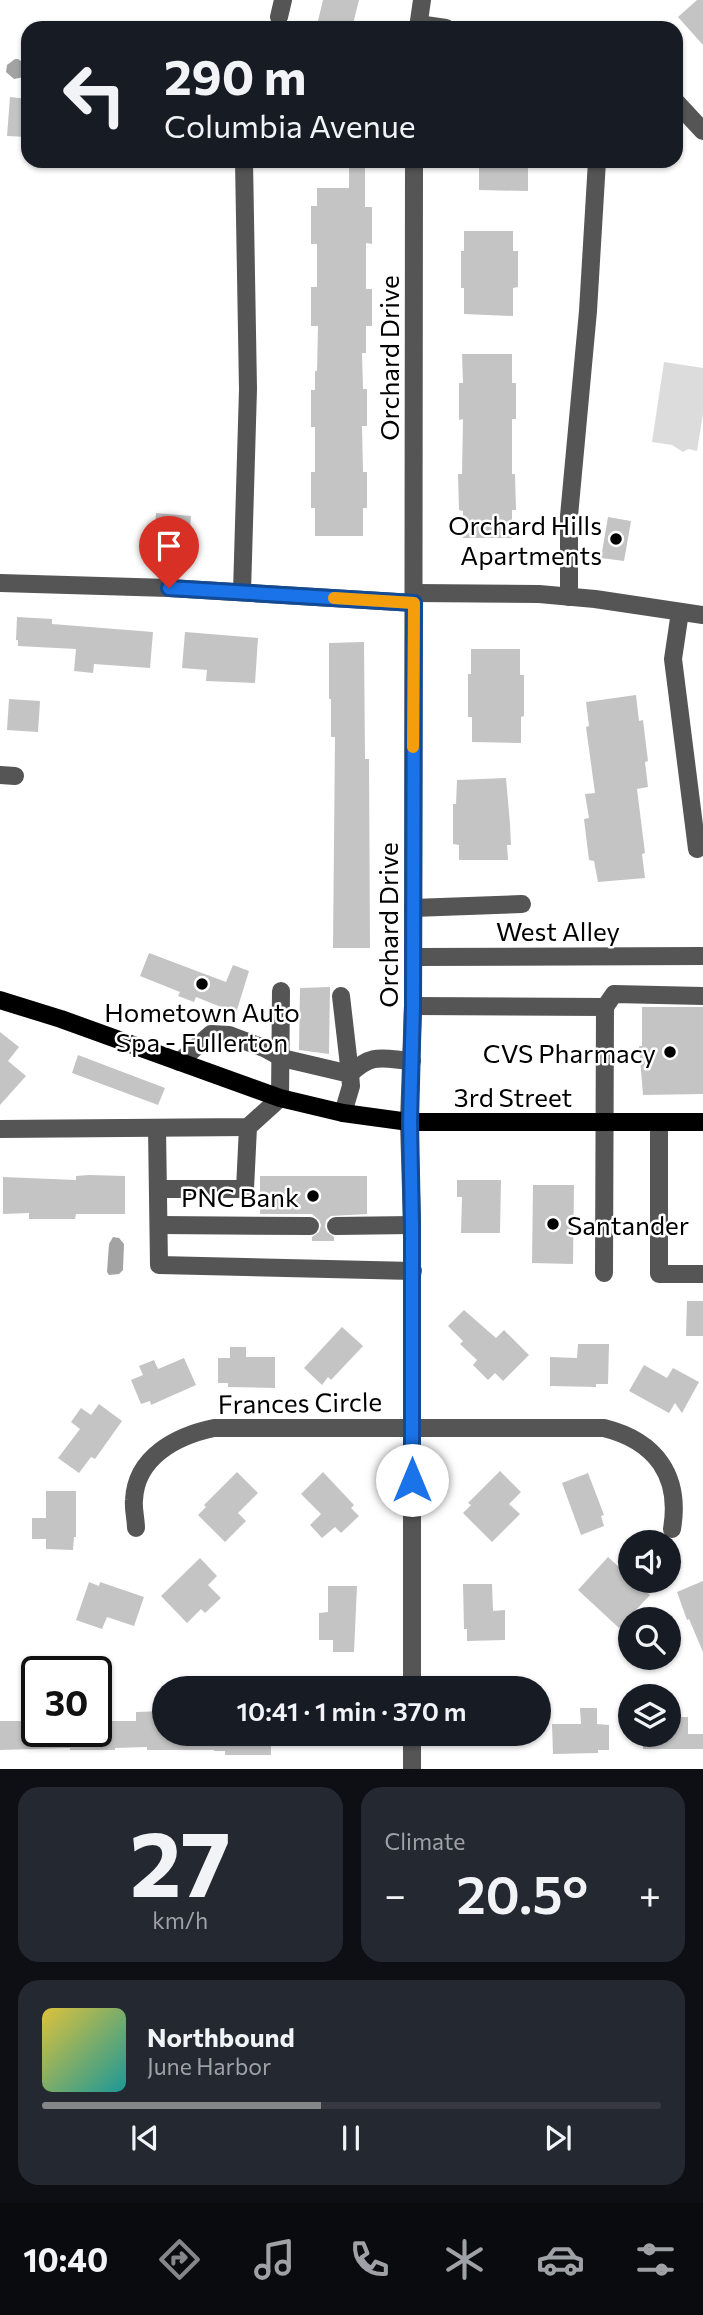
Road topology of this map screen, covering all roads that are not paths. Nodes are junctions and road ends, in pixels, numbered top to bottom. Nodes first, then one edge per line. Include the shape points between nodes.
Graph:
1 (422, 0) edge
2 (419, 21) edge
3 (683, 110) edge
4 (703, 131) edge
5 (244, 168) edge
6 (414, 168) edge
7 (597, 168) edge
8 (0, 583) edge
9 (242, 593) junction
10 (569, 597) junction
11 (414, 598) junction
12 (680, 612) junction
13 (703, 615) edge
14 (697, 849) dead end
15 (522, 904) dead end
16 (413, 908) junction
17 (703, 956) edge
18 (413, 957) junction
19 (281, 991) dead end
20 (341, 996) dead end
21 (703, 996) edge
22 (0, 1000) edge
23 (413, 1006) junction
24 (605, 1007) junction
25 (282, 1058) junction
26 (412, 1061) junction
27 (179, 1062) junction
28 (350, 1074) junction
29 (280, 1098) junction
30 (343, 1113) junction
31 (410, 1122) junction
32 (604, 1122) junction
33 (659, 1122) junction
34 (703, 1122) edge
35 (248, 1126) junction
36 (157, 1128) junction
37 (0, 1129) edge
38 (158, 1189) junction
39 (159, 1225) junction
40 (412, 1225) junction
41 (310, 1226) dead end
42 (336, 1226) dead end
43 (412, 1271) junction
44 (604, 1273) dead end
45 (703, 1274) edge
46 (412, 1428) junction
47 (136, 1528) dead end
48 (672, 1529) dead end
49 (412, 1676) edge
50 (412, 1746) edge
51 (412, 1769) edge

1 - 2 street
3 - 4 street
5 - 9 street via 248,389
6 - 11 street, Orchard Drive
7 - 10 street via 569,516
8 - 9 street
9 - 11 street
10 - 11 street
10 - 12 street
11 - 16 street, Orchard Drive
12 - 13 street
12 - 14 street via 673,659
15 - 16 street
16 - 18 street, Orchard Drive
17 - 18 street, West Alley
18 - 23 street, Orchard Drive
19 - 25 street
20 - 28 street
21 - 24 street via 614,994
22 - 27 main road, 3rd Street
23 - 24 street
23 - 26 street, Orchard Drive
24 - 32 street
25 - 27 street via 229,1035 211,1034
25 - 28 street
25 - 29 street
26 - 28 street via 373,1058
26 - 31 street, Orchard Drive
27 - 29 main road, 3rd Street
28 - 30 street
29 - 30 main road, 3rd Street
29 - 35 street
30 - 31 main road, 3rd Street
31 - 32 main road, 3rd Street
31 - 40 street, Orchard Drive
32 - 33 main road, 3rd Street
32 - 44 street
33 - 34 main road, 3rd Street
33 - 45 street via 659,1274
35 - 36 street
35 - 38 street via 244,1189
36 - 37 street
36 - 38 street
38 - 39 street
39 - 41 street
39 - 43 street via 159,1265
40 - 42 street
40 - 43 street, Orchard Drive
43 - 46 street, Orchard Drive
46 - 47 street, Frances Circle via 214,1428 191,1432 157,1452 145,1466 134,1500
46 - 48 street, Frances Circle via 604,1428 623,1433 642,1443 668,1475 675,1512
46 - 49 street, Orchard Drive
50 - 51 street

